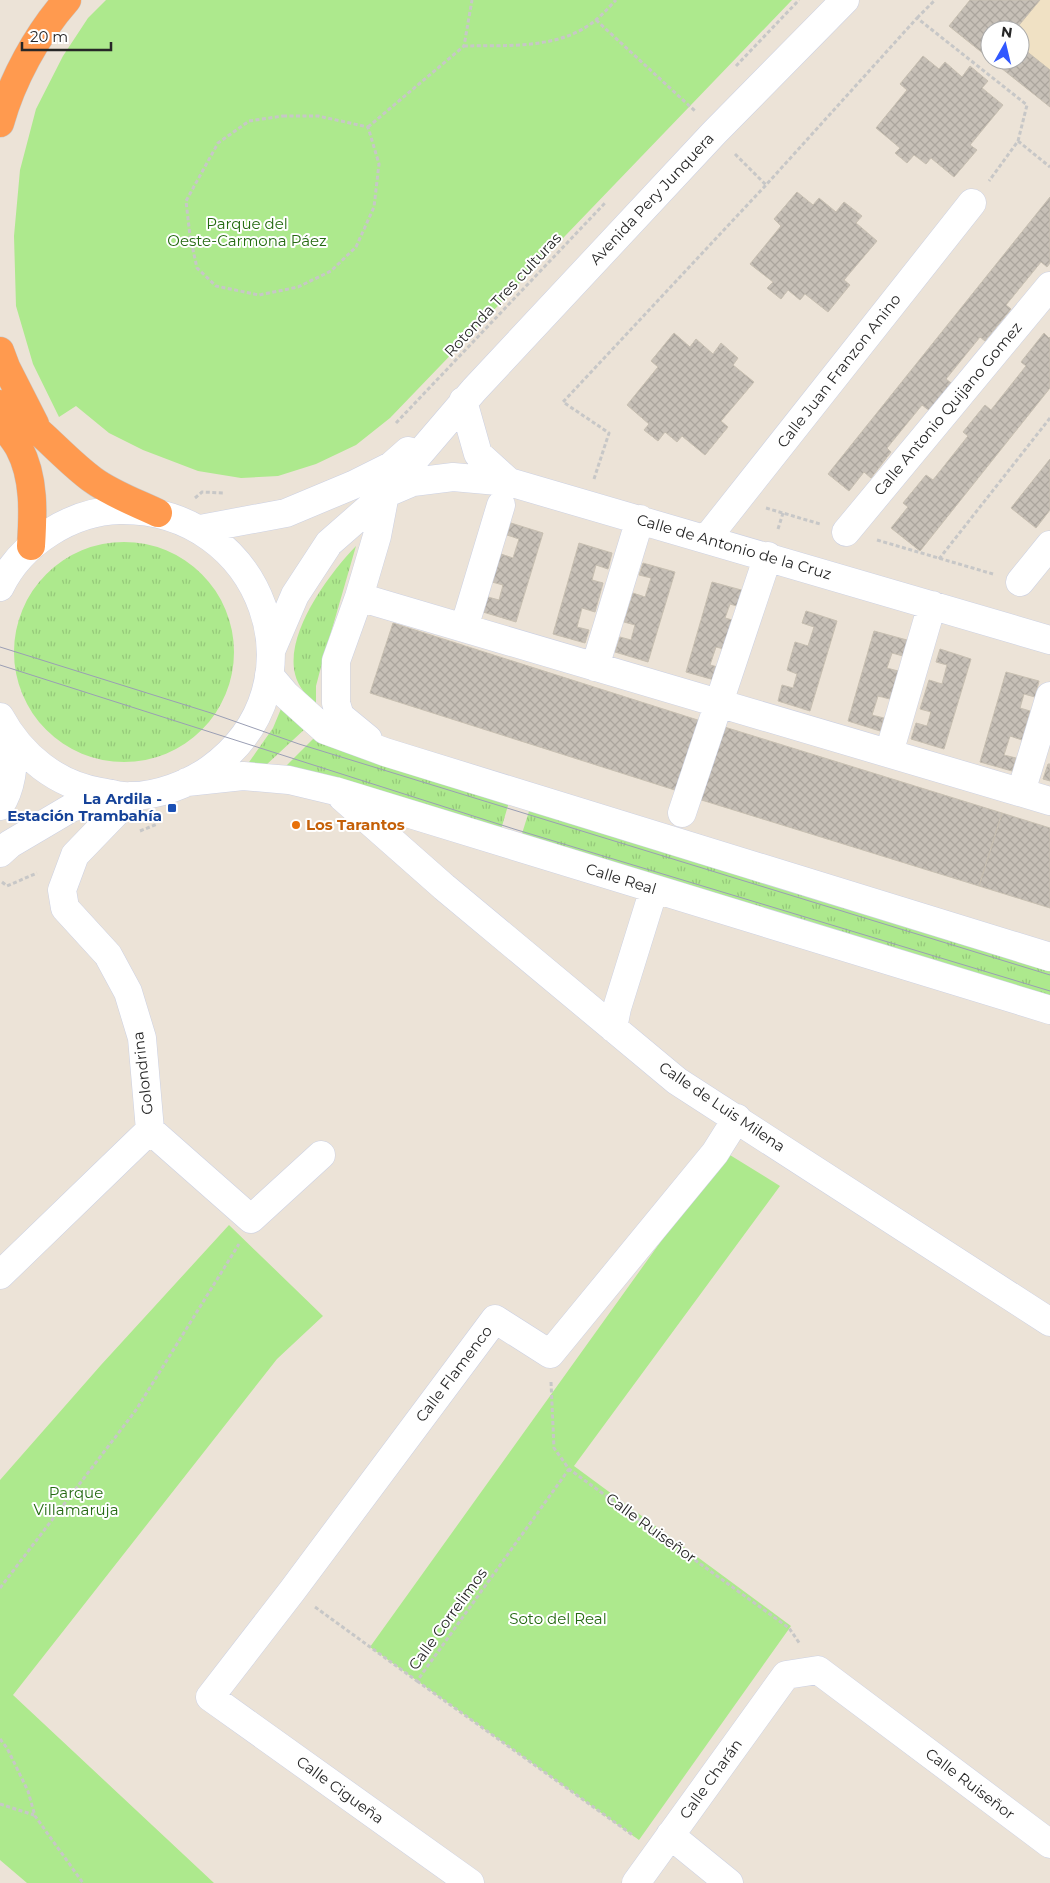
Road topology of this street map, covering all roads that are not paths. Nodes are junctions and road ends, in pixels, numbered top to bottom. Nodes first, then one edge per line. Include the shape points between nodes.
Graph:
1 (68, 0) edge
2 (845, 0) edge
3 (0, 123) edge
4 (972, 203) road end
5 (1050, 286) edge
6 (0, 350) edge
7 (463, 401) junction
8 (0, 404) edge
9 (0, 419) edge
10 (38, 432) junction
11 (385, 494) junction
12 (505, 494) junction
13 (165, 515) junction
14 (640, 519) junction
15 (200, 530) junction
16 (846, 532) road end
17 (707, 538) junction
18 (1050, 545) edge
19 (19, 549) edge
20 (768, 556) junction
21 (1020, 582) road end
22 (0, 587) edge
23 (359, 597) junction
24 (932, 605) junction
25 (464, 628) junction
26 (1050, 640) edge
27 (270, 663) junction
28 (595, 667) junction
29 (1050, 696) edge
30 (719, 703) junction
31 (7, 729) edge
32 (385, 752) junction
33 (890, 753) junction
34 (187, 782) junction
35 (335, 791) junction
36 (1021, 792) junction
37 (122, 795) junction
38 (1050, 800) edge
39 (0, 806) edge
40 (682, 813) dead end
41 (428, 820) junction
42 (0, 852) edge
43 (415, 862) junction
44 (654, 889) junction
45 (1050, 956) edge
46 (1050, 1010) edge
47 (613, 1028) junction
48 (737, 1118) junction
49 (150, 1130) junction
50 (320, 1156) dead end
51 (0, 1275) edge
52 (1050, 1322) edge
53 (786, 1675) joint
54 (210, 1697) joint
55 (664, 1844) junction
56 (1050, 1844) edge
57 (470, 1883) edge
58 (636, 1883) edge
59 (729, 1883) edge

1 - 3 highway via 30,54 14,84
2 - 7 street, Avenida Pery Junquera via 711,136
4 - 17 street, Calle Juan Franzon Anino
5 - 16 street, Calle Antonio Quijano Gomez
6 - 10 highway
7 - 11 street, Avenida Pery Junquera
7 - 12 street, Calle de Antonio de la Cruz via 478,454
7 - 15 street, Avenida Pery Junquera via 391,466 354,485 286,513
8 - 10 highway via 17,412
9 - 19 highway via 19,448 29,475 33,511
10 - 13 highway via 94,480
11 - 12 street via 413,482 453,477
11 - 23 street via 377,536
11 - 27 street, Avenida Pery Junquera via 329,543 295,595
12 - 14 street, Calle de Antonio de la Cruz via 586,504
12 - 25 street
13 - 15 street
13 - 19 street via 135,510 91,515 69,522
14 - 17 street, Calle de Antonio de la Cruz
14 - 28 street
15 - 27 street via 231,554 254,587 264,611
17 - 20 street, Calle de Antonio de la Cruz
18 - 21 street
19 - 22 street
20 - 24 street, Calle de Antonio de la Cruz
20 - 30 street
23 - 25 street
23 - 32 street via 336,661 336,703 340,716
24 - 26 street, Calle de Antonio de la Cruz
24 - 33 street
25 - 28 street
27 - 32 street via 286,695 325,730
27 - 34 street, Avenida Pery Junquera via 258,710 250,727 215,765
28 - 30 street
29 - 36 street
30 - 33 street
30 - 40 street
31 - 37 street via 37,763 65,781
31 - 39 street via 11,776
32 - 45 street
33 - 36 street
34 - 35 street, Calle Real via 243,776 289,780
34 - 37 street via 164,790
35 - 41 street, Calle Real
35 - 43 street, Calle de Luis Milena
36 - 38 street
37 - 42 street via 71,808
37 - 49 street, Golondrina via 75,857 62,890 65,908 108,955 128,992 142,1038
41 - 43 street
41 - 44 street, Calle Real
43 - 47 street, Calle de Luis Milena
44 - 46 street, Calle Real
44 - 47 street
47 - 48 street, Calle de Luis Milena via 676,1081
48 - 52 street, Calle de Luis Milena
48 - 54 street, Calle Flamenco via 715,1153 550,1354 495,1319
49 - 50 street via 251,1219
49 - 51 street, Golondrina
53 - 55 street, Calle Charán
53 - 56 street, Calle Ruiseñor via 818,1670
54 - 57 street, Calle Cigueña
55 - 58 street, Calle Charán
55 - 59 street

